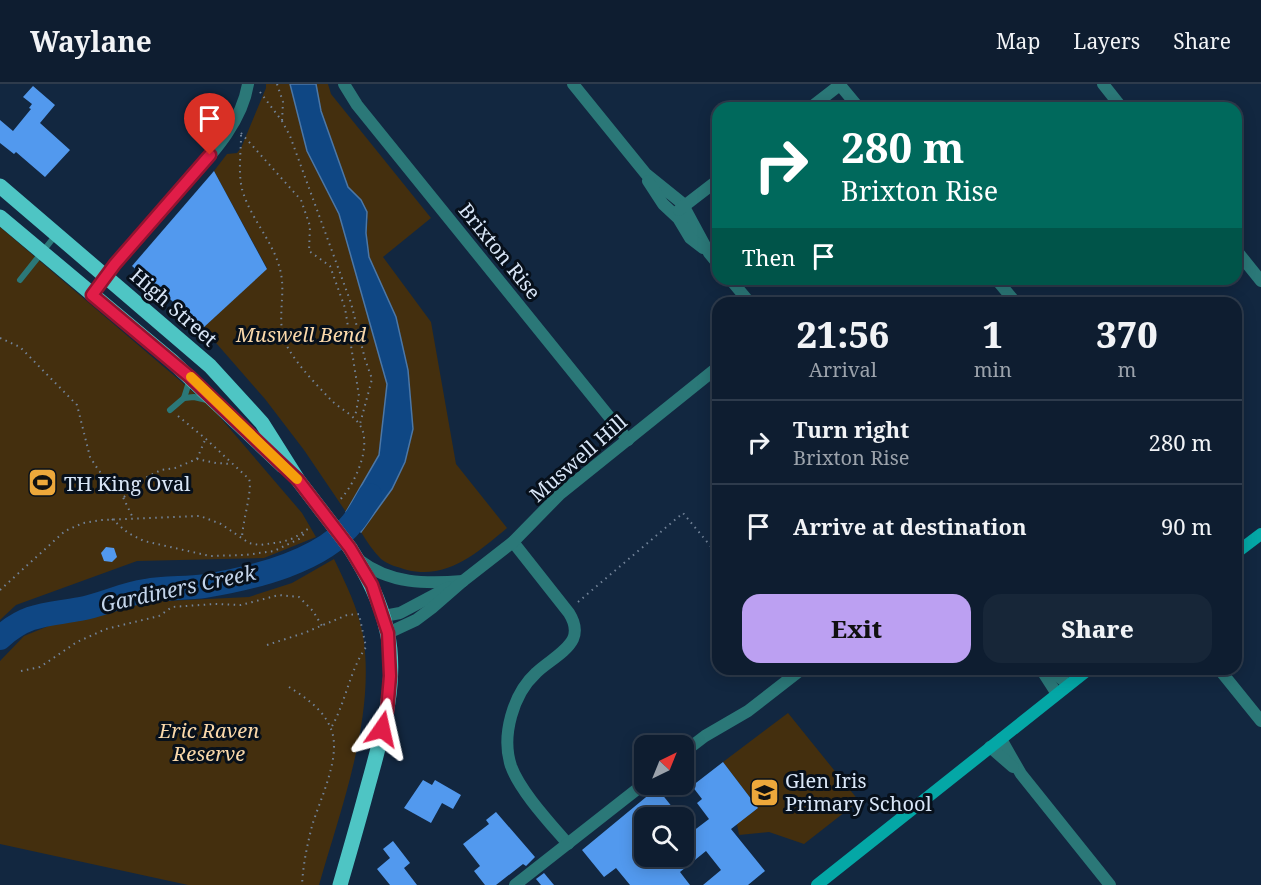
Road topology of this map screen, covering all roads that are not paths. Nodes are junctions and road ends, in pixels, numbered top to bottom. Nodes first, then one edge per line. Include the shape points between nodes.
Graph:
1 (344, 84) edge
2 (573, 84) edge
3 (840, 84) edge
4 (1103, 84) edge
5 (253, 86) edge
6 (818, 102) edge
7 (854, 102) edge
8 (1117, 102) edge
9 (712, 185) edge
10 (0, 186) edge
11 (679, 210) junction
12 (0, 217) edge
13 (56, 235) junction
14 (42, 253) junction
15 (712, 257) edge
16 (1242, 257) edge
17 (105, 276) junction
18 (20, 280) dead end
19 (1261, 281) edge
20 (735, 285) edge
21 (1001, 285) edge
22 (92, 295) junction
23 (745, 297) edge
24 (1011, 297) edge
25 (712, 372) edge
26 (190, 377) junction
27 (184, 398) junction
28 (218, 403) junction
29 (170, 411) dead end
30 (628, 440) junction
31 (298, 480) junction
32 (1261, 534) edge
33 (513, 542) junction
34 (1242, 548) edge
35 (353, 553) junction
36 (463, 581) junction
37 (384, 616) junction
38 (388, 633) junction
39 (794, 675) edge
40 (1045, 675) edge
41 (1057, 675) edge
42 (1081, 675) edge
43 (1224, 675) edge
44 (1068, 685) junction
45 (1057, 694) junction
46 (1261, 721) edge
47 (1001, 739) junction
48 (694, 744) edge
49 (990, 747) junction
50 (1021, 774) junction
51 (634, 792) edge
52 (568, 844) junction
53 (340, 885) edge
54 (515, 885) edge
55 (817, 885) edge
56 (1110, 885) edge

1 - 30 street, Brixton Rise
2 - 11 street via 646,174 663,204
3 - 6 street
3 - 7 street
4 - 8 street
5 - 17 street via 225,137
9 - 11 street
10 - 13 main road, High Street
11 - 15 street
12 - 14 main road, High Street
13 - 14 lane
13 - 17 main road, High Street
14 - 18 lane
14 - 22 main road, High Street
16 - 19 street
17 - 22 street
17 - 31 main road, High Street via 227,384 274,440
20 - 23 street
21 - 24 street
22 - 26 main road, High Street
25 - 30 street, Muswell Hill
26 - 27 lane
26 - 28 main road, High Street
27 - 28 lane
27 - 29 lane
28 - 31 main road, High Street
30 - 33 street, Muswell Hill via 560,494
31 - 35 main road, High Street, bridge
32 - 34 main road
33 - 36 street, Muswell Hill
33 - 52 street via 574,624 570,643 521,692 508,738 510,763 519,783
35 - 36 street via 377,572 408,582
35 - 37 main road, High Street
36 - 37 street, Muswell Hill via 400,613
36 - 38 street, Muswell Hill via 416,621
37 - 38 main road, High Street
38 - 53 main road, High Street via 387,711
39 - 48 street via 736,720
40 - 45 street
41 - 44 street
42 - 44 main road
43 - 46 street
44 - 45 main road
45 - 47 main road
47 - 49 main road
47 - 50 street
49 - 50 street
49 - 55 main road
50 - 56 street
51 - 52 street
52 - 54 street

